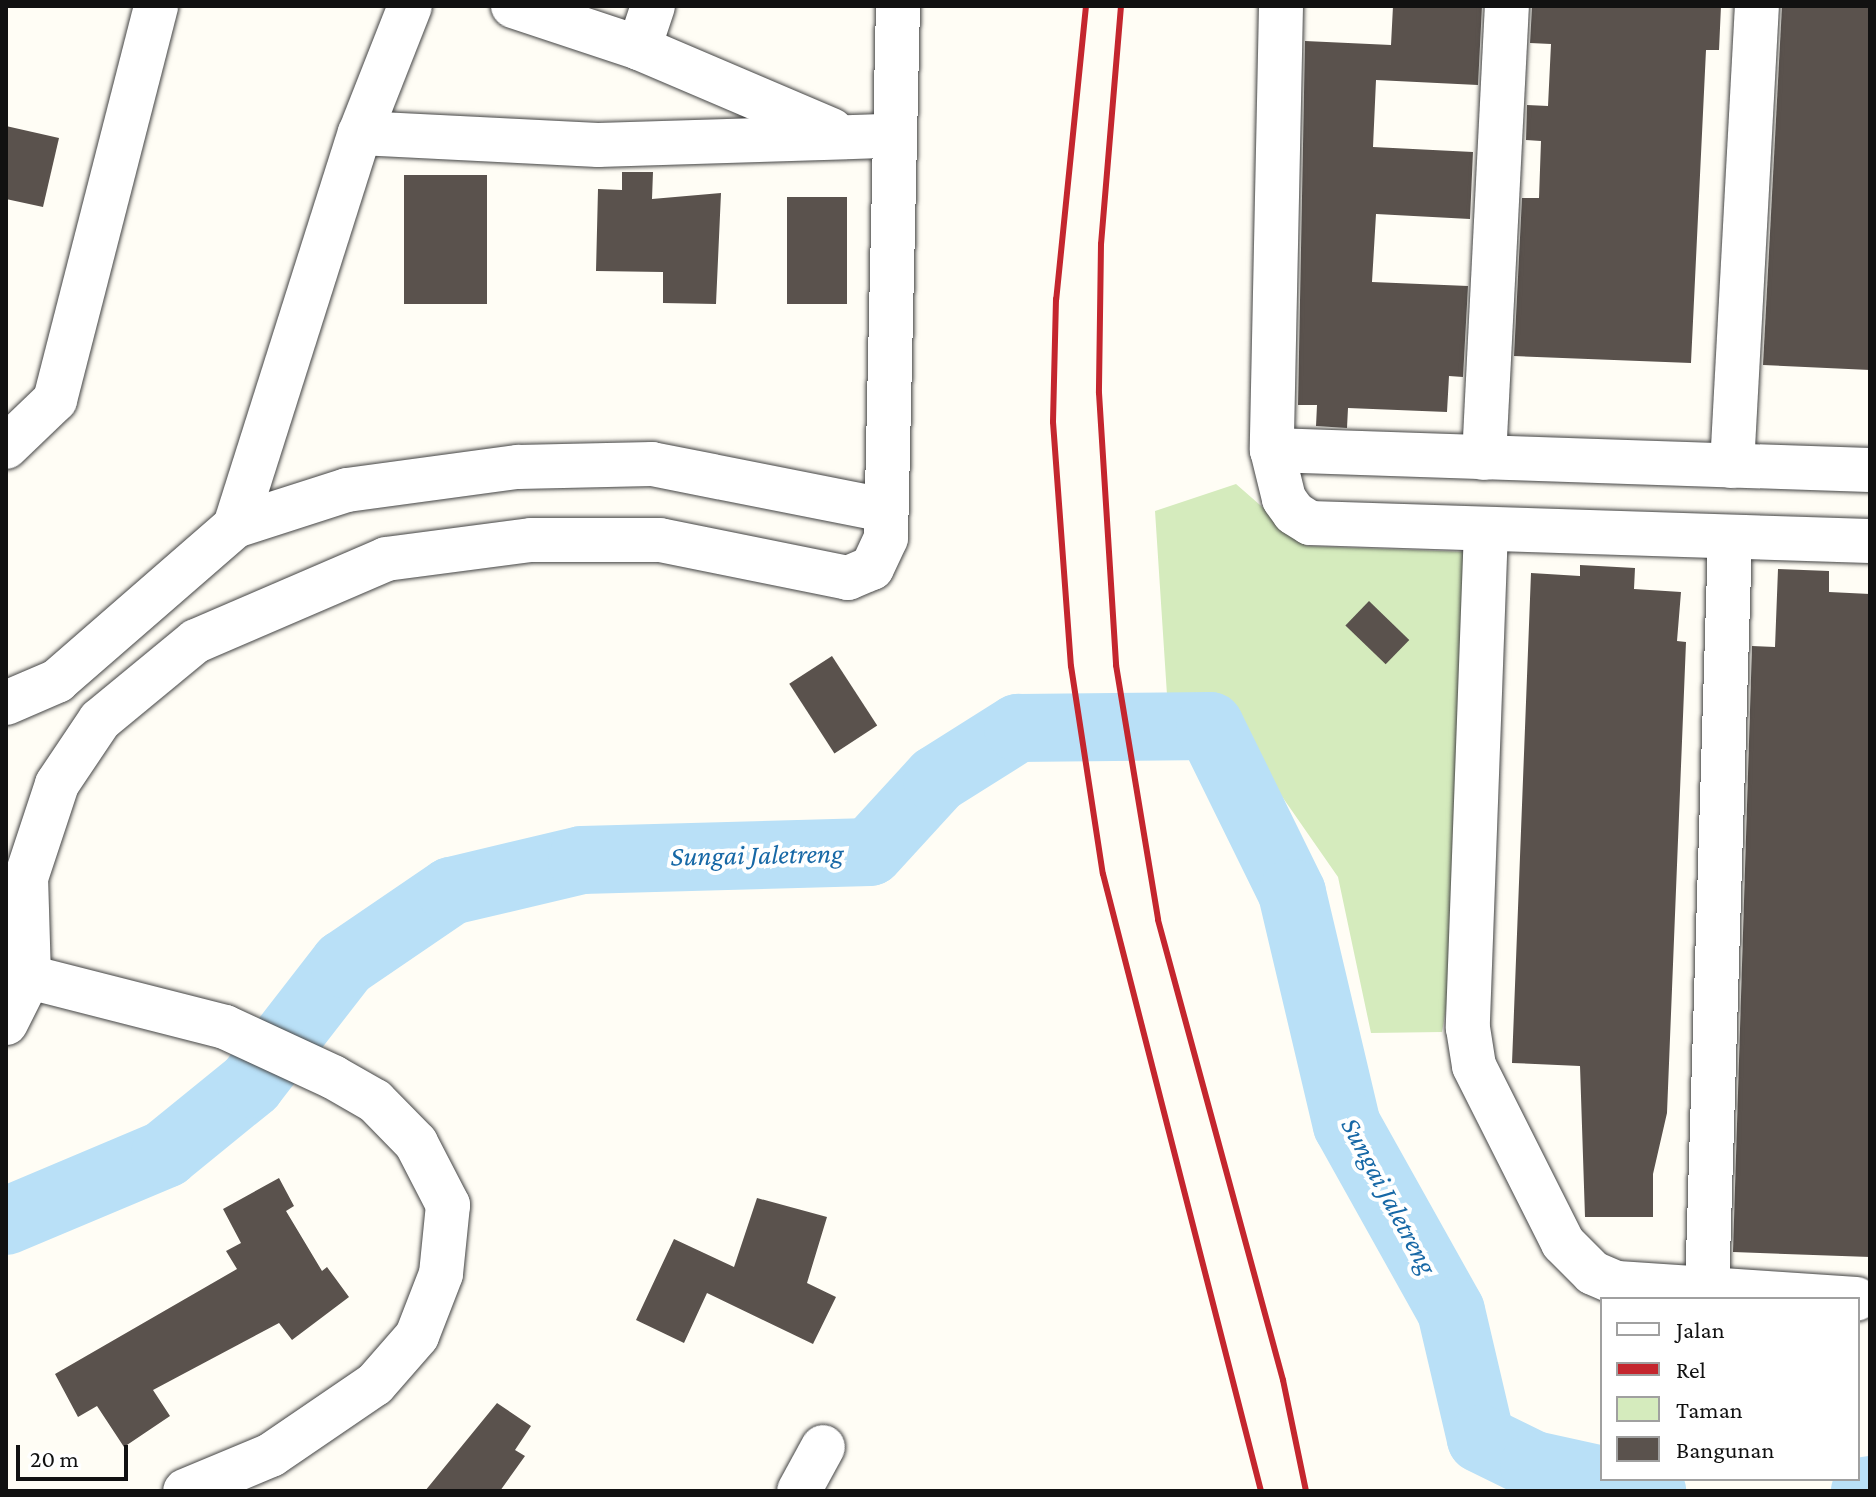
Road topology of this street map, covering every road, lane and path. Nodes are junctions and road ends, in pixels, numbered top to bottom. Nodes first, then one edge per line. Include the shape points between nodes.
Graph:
1 (156, 6) edge
2 (410, 6) edge
3 (513, 6) edge
4 (653, 6) edge
5 (898, 6) edge
6 (1281, 6) edge
7 (1507, 6) edge
8 (1757, 6) edge
9 (639, 48) junction
10 (360, 133) junction
11 (841, 134) junction
12 (890, 136) junction
13 (6, 447) edge
14 (1272, 450) junction
15 (1484, 458) junction
16 (1732, 466) junction
17 (1870, 470) edge
18 (884, 510) junction
19 (235, 526) junction
20 (1486, 529) junction
21 (1730, 538) junction
22 (1870, 541) edge
23 (6, 703) edge
24 (29, 977) junction
25 (6, 1023) edge
26 (1707, 1290) junction
27 (1824, 1297) edge
28 (823, 1447) dead end
29 (185, 1491) edge
30 (799, 1491) edge

1 - 13 street via 55,400
2 - 10 street
3 - 9 street
4 - 9 street
5 - 12 street
6 - 14 street
7 - 15 street
8 - 16 street
9 - 11 street
10 - 11 street via 598,145
10 - 19 street
11 - 12 street
12 - 18 street
14 - 15 street
14 - 20 street via 1284,499 1310,523
15 - 16 street
16 - 17 street
18 - 19 street via 652,464 563,466 347,490
18 - 24 street via 886,538 872,568 848,578 660,540 531,540 386,559 196,641 100,720 57,784 26,878
19 - 23 street via 57,681
20 - 21 street
20 - 26 street via 1468,1028 1474,1066 1563,1243 1593,1273 1617,1283
21 - 22 street
21 - 26 street
24 - 25 street
24 - 29 street via 225,1027 333,1077 375,1101 416,1143 448,1205 441,1274 417,1336 375,1384 271,1455
26 - 27 street
28 - 30 street

